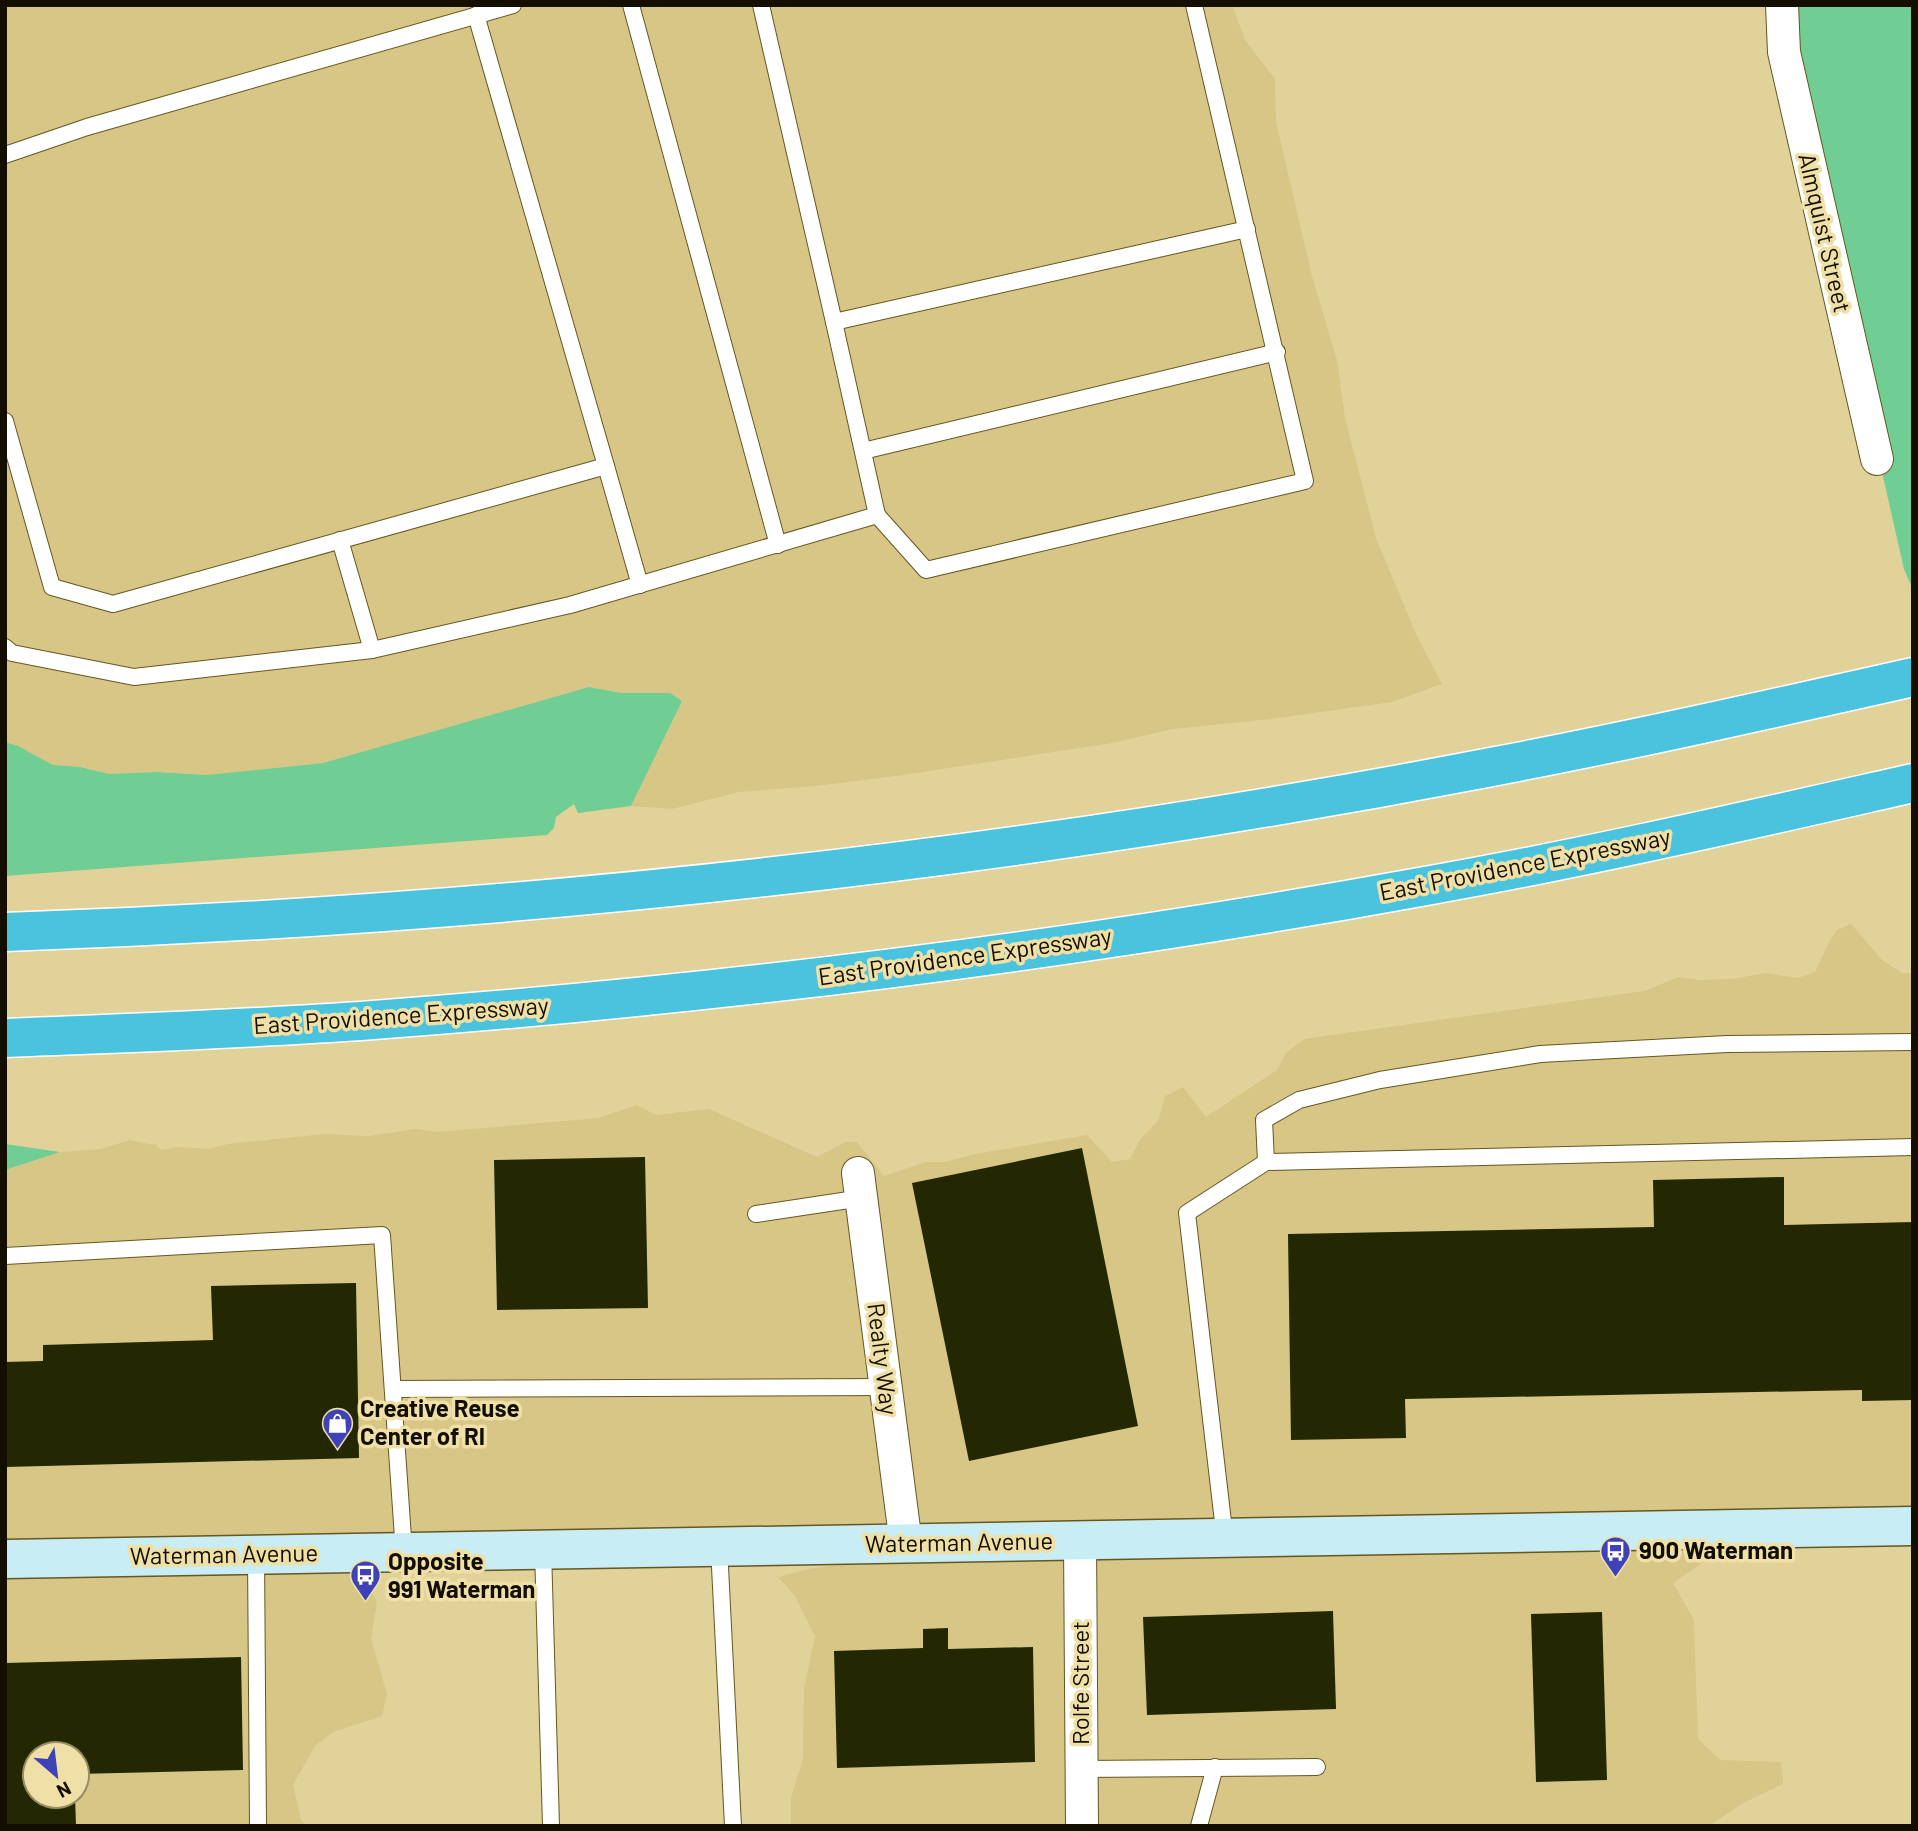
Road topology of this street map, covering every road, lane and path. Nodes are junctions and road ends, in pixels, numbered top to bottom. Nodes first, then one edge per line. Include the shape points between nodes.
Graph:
1 (513, 5) edge
2 (631, 5) edge
3 (761, 5) edge
4 (1194, 5) edge
5 (1782, 5) edge
6 (476, 15) junction
7 (5, 155) edge
8 (1247, 229) junction
9 (834, 322) junction
10 (1277, 352) junction
11 (5, 421) edge
12 (863, 451) junction
13 (1877, 459) dead end
14 (606, 466) junction
15 (877, 516) junction
16 (340, 540) junction
17 (778, 545) junction
18 (640, 585) junction
19 (5, 647) edge
20 (372, 650) junction
21 (1913, 677) edge
22 (1913, 783) edge
23 (5, 932) edge
24 (5, 1038) edge
25 (1913, 1042) edge
26 (1913, 1147) edge
27 (1266, 1162) junction
28 (860, 1185) joint
29 (756, 1214) dead end
30 (5, 1256) edge
31 (886, 1387) junction
32 (393, 1389) junction
33 (1913, 1526) edge
34 (1225, 1539) junction
35 (1080, 1541) junction
36 (906, 1544) junction
37 (719, 1547) junction
38 (543, 1550) junction
39 (404, 1552) junction
40 (256, 1554) junction
41 (5, 1559) edge
42 (1215, 1767) junction
43 (1317, 1767) dead end
44 (1082, 1769) junction
45 (258, 1826) edge
46 (551, 1826) edge
47 (733, 1826) edge
48 (1082, 1826) edge
49 (1199, 1826) edge

1 - 6 lane
2 - 17 lane
3 - 9 lane
4 - 8 lane
5 - 13 street, Almquist Street via 1784,52
6 - 7 lane
6 - 14 lane
8 - 9 lane
8 - 10 lane
9 - 12 lane
10 - 12 lane
10 - 15 lane via 1305,481 926,570
11 - 16 lane via 52,587 113,604
12 - 15 lane
14 - 16 lane
14 - 18 lane
15 - 17 lane
16 - 20 lane
17 - 18 lane
18 - 20 lane
19 - 20 lane via 12,653 134,677
21 - 23 highway via 1472,771 1211,816 900,861 510,903
22 - 24 highway, East Providence Expressway via 1425,887 902,967 375,1020
25 - 27 lane via 1540,1054 1380,1080 1299,1100 1264,1121
26 - 27 lane
27 - 34 lane via 1187,1213
28 - 29 lane
28 - 31 street, Realty Way
30 - 32 lane via 382,1235
31 - 32 lane
31 - 36 street, Realty Way
32 - 39 lane
33 - 34 main road, Waterman Avenue
34 - 35 main road, Waterman Avenue
35 - 36 main road, Waterman Avenue
35 - 44 street, Rolfe Street
36 - 37 main road, Waterman Avenue
37 - 38 main road, Waterman Avenue
37 - 47 lane
38 - 39 main road, Waterman Avenue
38 - 46 lane
39 - 40 main road, Waterman Avenue
40 - 41 main road, Waterman Avenue
40 - 45 lane
42 - 43 lane
42 - 44 lane
42 - 49 lane
44 - 48 street, Rolfe Street

